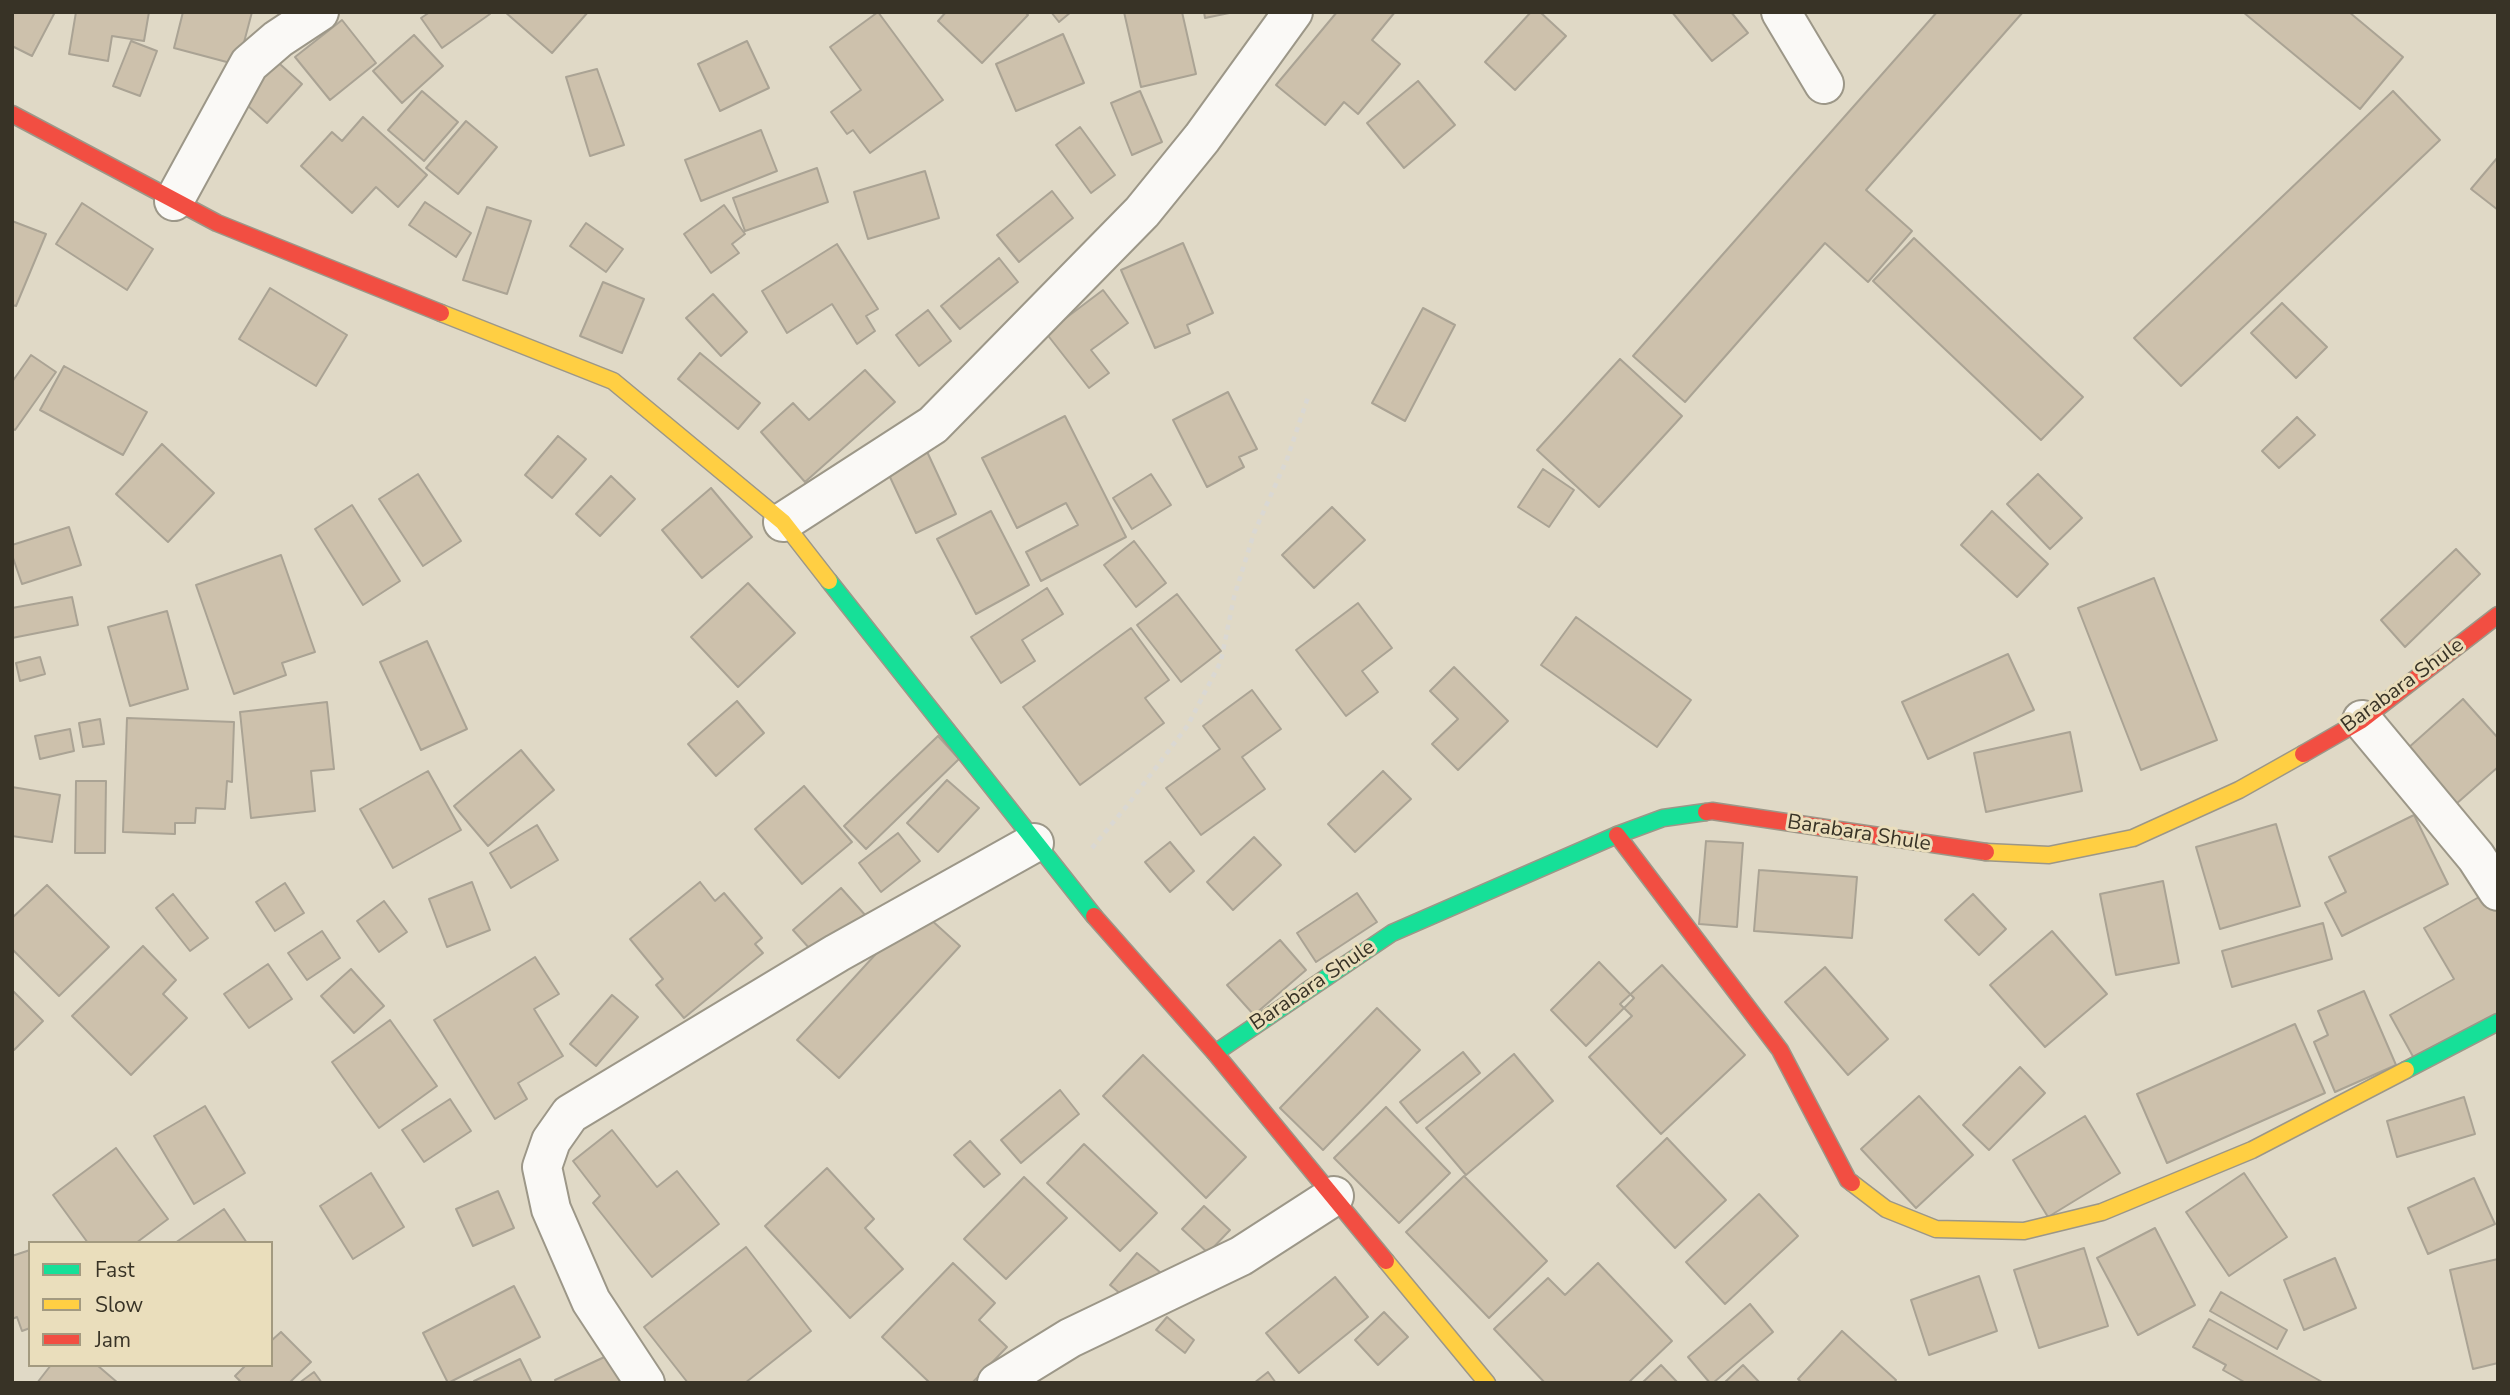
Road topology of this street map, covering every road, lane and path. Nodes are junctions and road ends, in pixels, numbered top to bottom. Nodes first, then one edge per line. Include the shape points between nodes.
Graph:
1 (319, 12) edge
2 (1293, 12) edge
3 (1781, 12) edge
4 (1824, 84) dead end
5 (12, 114) edge
6 (174, 201) junction
7 (1308, 397) dead end
8 (783, 522) junction
9 (2498, 615) edge
10 (2362, 720) junction
11 (1617, 835) junction
12 (1034, 843) junction
13 (1065, 881) junction
14 (2498, 891) edge
15 (2498, 1022) edge
16 (1215, 1053) junction
17 (1334, 1196) junction
18 (645, 1383) edge
19 (997, 1383) edge
20 (1487, 1383) edge

1 - 6 street via 249,64
2 - 8 street via 1142,212 933,425
3 - 4 street
5 - 6 street
6 - 8 street via 217,223 613,381
7 - 13 path via 1254,533 1221,661 1188,725
8 - 12 street
9 - 10 street, Barabara Shule
10 - 11 street, Barabara Shule via 2239,790 2133,838 2049,855 1969,850 1712,811 1663,818
10 - 14 street via 2476,857
11 - 15 street via 1780,1050 1848,1180 1886,1209 1936,1228 2024,1231 2102,1212 2252,1150
11 - 16 street, Barabara Shule via 1392,933
12 - 13 street
12 - 18 street via 836,953 570,1114 551,1141 542,1167 551,1209 592,1301
13 - 16 street
16 - 17 street
17 - 19 street via 1241,1256 1070,1338
17 - 20 street

